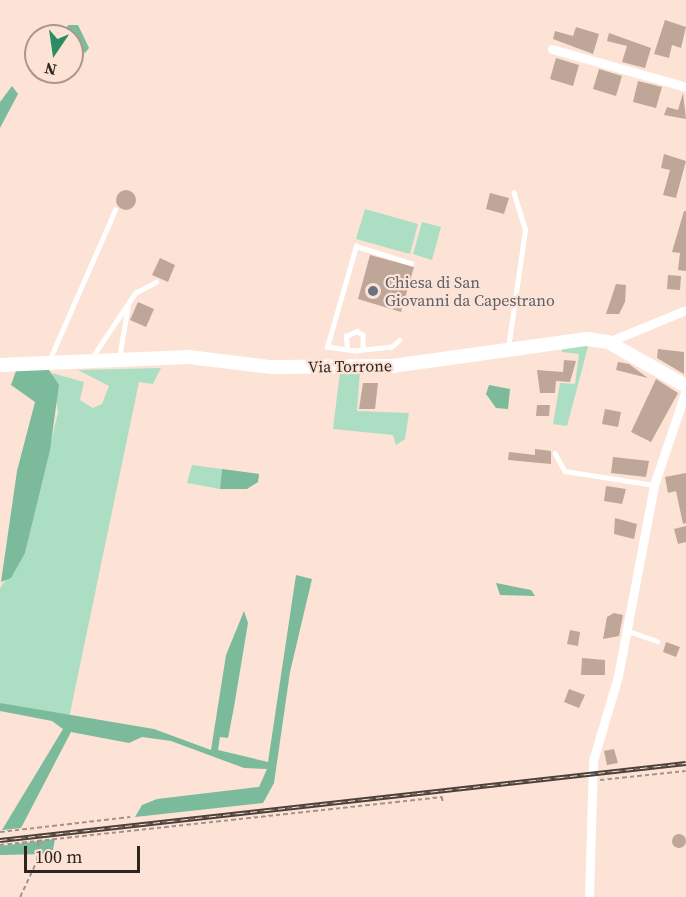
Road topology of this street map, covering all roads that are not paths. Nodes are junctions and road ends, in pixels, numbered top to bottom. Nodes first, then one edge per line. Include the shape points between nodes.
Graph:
1 (552, 50) dead end
2 (686, 87) edge
3 (514, 194) dead end
4 (115, 210) dead end
5 (411, 263) dead end
6 (156, 282) dead end
7 (129, 302) junction
8 (686, 310) edge
9 (359, 323) dead end
10 (357, 331) junction
11 (400, 340) dead end
12 (608, 342) junction
13 (347, 348) junction
14 (363, 348) junction
15 (508, 348) junction
16 (355, 351) junction
17 (119, 358) junction
18 (92, 359) junction
19 (49, 361) junction
20 (0, 365) edge
21 (358, 367) junction
22 (686, 388) edge
23 (555, 453) dead end
24 (654, 485) junction
25 (628, 631) junction
26 (657, 641) dead end
27 (589, 897) edge

1 - 2 street
3 - 15 lane via 525,230
4 - 19 lane
5 - 13 lane via 356,246 327,347
6 - 7 lane
7 - 17 lane
7 - 18 lane
8 - 12 street
9 - 10 lane
10 - 13 lane via 346,336
10 - 14 lane via 363,335
11 - 14 lane via 392,347
12 - 15 main road, Via Torrone
12 - 22 main road
13 - 16 lane
14 - 16 lane
15 - 21 main road, Via Torrone
16 - 21 lane
17 - 18 main road, Via Torrone
17 - 21 main road, Via Torrone
18 - 19 main road, Via Torrone
19 - 20 main road, Via Torrone
22 - 24 street
23 - 24 lane via 565,471
24 - 25 street
25 - 26 lane
25 - 27 street via 593,761

